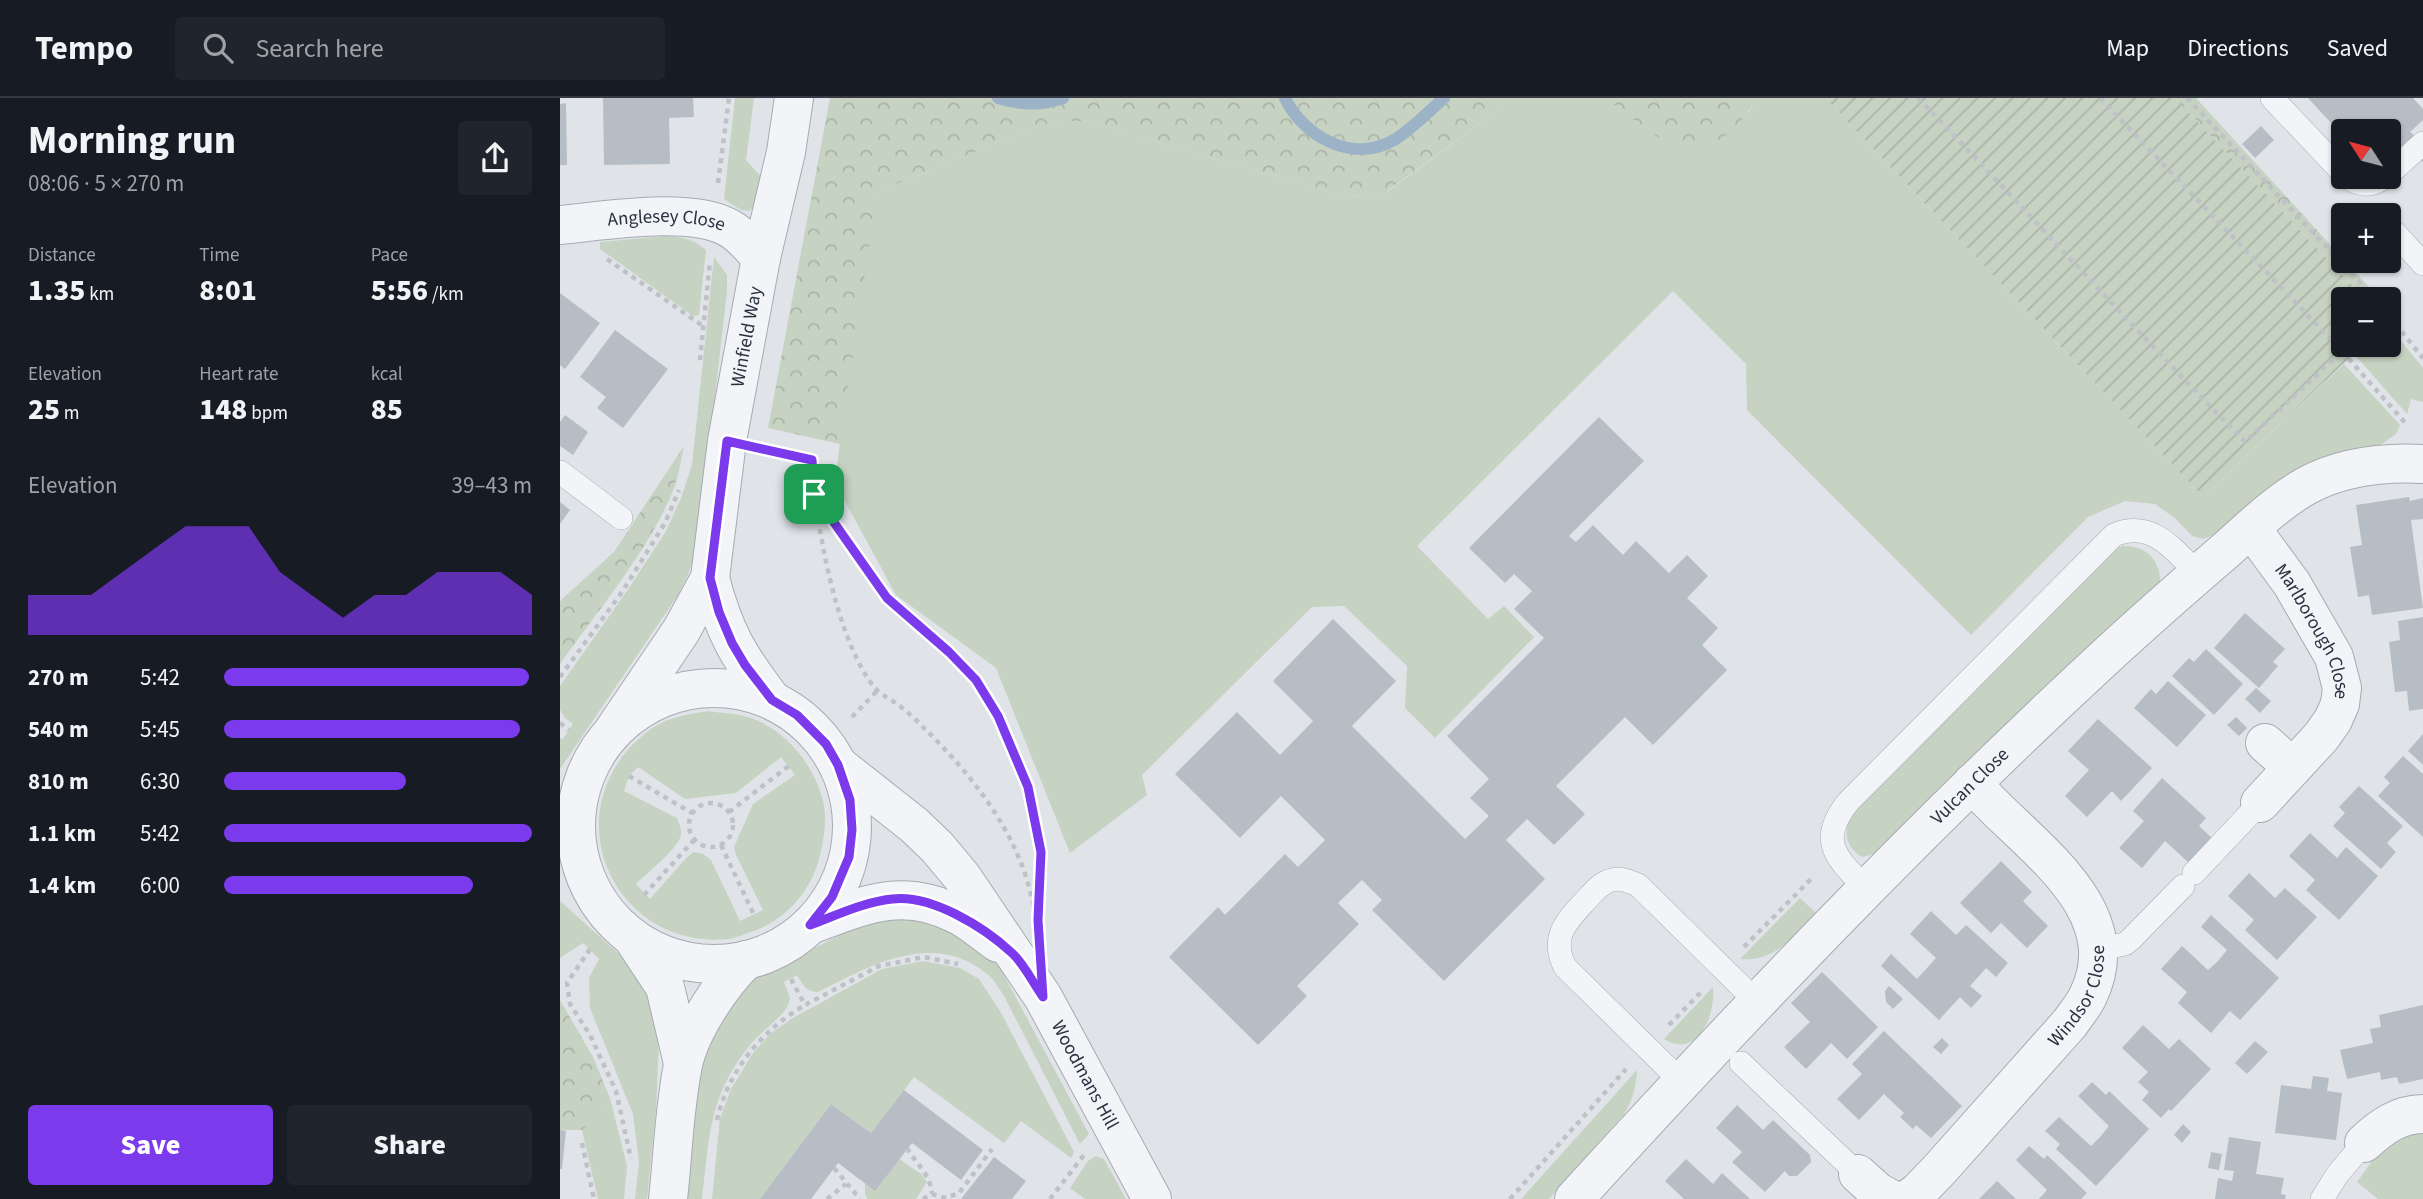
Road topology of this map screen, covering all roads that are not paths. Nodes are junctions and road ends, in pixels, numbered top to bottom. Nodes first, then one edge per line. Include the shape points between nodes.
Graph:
1 (794, 98) edge
2 (2272, 98) edge
3 (2423, 144) edge
4 (2331, 160) edge
5 (2401, 163) edge
6 (560, 225) edge
7 (2401, 240) edge
8 (761, 258) junction
9 (2423, 264) edge
10 (2423, 464) edge
11 (560, 472) edge
12 (621, 518) dead end
13 (2251, 528) junction
14 (2198, 574) junction
15 (710, 578) junction
16 (772, 700) junction
17 (594, 737) junction
18 (838, 765) junction
19 (1972, 783) junction
20 (560, 790) edge
21 (2260, 803) joint
22 (560, 869) edge
23 (1866, 888) junction
24 (593, 892) junction
25 (810, 925) junction
26 (631, 936) junction
27 (2098, 948) junction
28 (1013, 954) junction
29 (746, 960) junction
30 (1757, 1002) junction
31 (683, 1063) junction
32 (1741, 1063) dead end
33 (1681, 1081) junction
34 (2423, 1114) edge
35 (2364, 1143) joint
36 (1858, 1174) joint
37 (668, 1199) edge
38 (1152, 1199) edge
39 (1574, 1199) edge
40 (1891, 1199) edge
41 (1908, 1199) edge
42 (2322, 1199) edge

1 - 8 street, Winfield Way
2 - 4 lane
3 - 5 lane
6 - 8 street, Anglesey Close via 640,217 714,222 739,235
7 - 9 lane
8 - 15 street, Winfield Way via 727,441
10 - 13 street, Vulcan Close via 2376,465 2329,475 2285,500
11 - 12 lane
13 - 14 street, Vulcan Close
13 - 21 street, Marlborough Close via 2292,584 2334,657 2342,688 2340,704 2321,737 2278,755
14 - 19 street, Vulcan Close
14 - 23 lane via 2158,536 2127,529 2115,534 1835,819 1836,853
15 - 16 street, Winfield Way via 732,643
15 - 17 street, Winfield Way via 681,631
16 - 17 street via 716,687 684,691 662,697
16 - 18 street via 809,726
17 - 20 street
17 - 24 street via 576,815 577,843
18 - 25 street via 850,800 849,857 832,897
18 - 28 street, Woodmans Hill via 937,847
19 - 23 street, Vulcan Close
19 - 27 street, Windsor Close via 2082,898
21 - 27 lane via 2131,939
22 - 24 street
23 - 30 street, Vulcan Close
24 - 26 street via 616,924
25 - 28 street, Woodmans Hill via 861,906 908,898 959,916
25 - 29 street via 791,942
26 - 29 street via 680,960 711,964
26 - 31 street via 665,987
27 - 41 street, Windsor Close via 2088,996 2070,1023
28 - 38 street, Woodmans Hill via 1043,997
29 - 31 street via 714,999
30 - 33 street, Vulcan Close
30 - 33 lane via 1638,885 1623,879 1605,883 1569,918 1558,943 1565,967
31 - 37 street
32 - 36 lane
33 - 39 street, Vulcan Close
34 - 35 street via 2398,1118
35 - 42 lane
36 - 40 street

